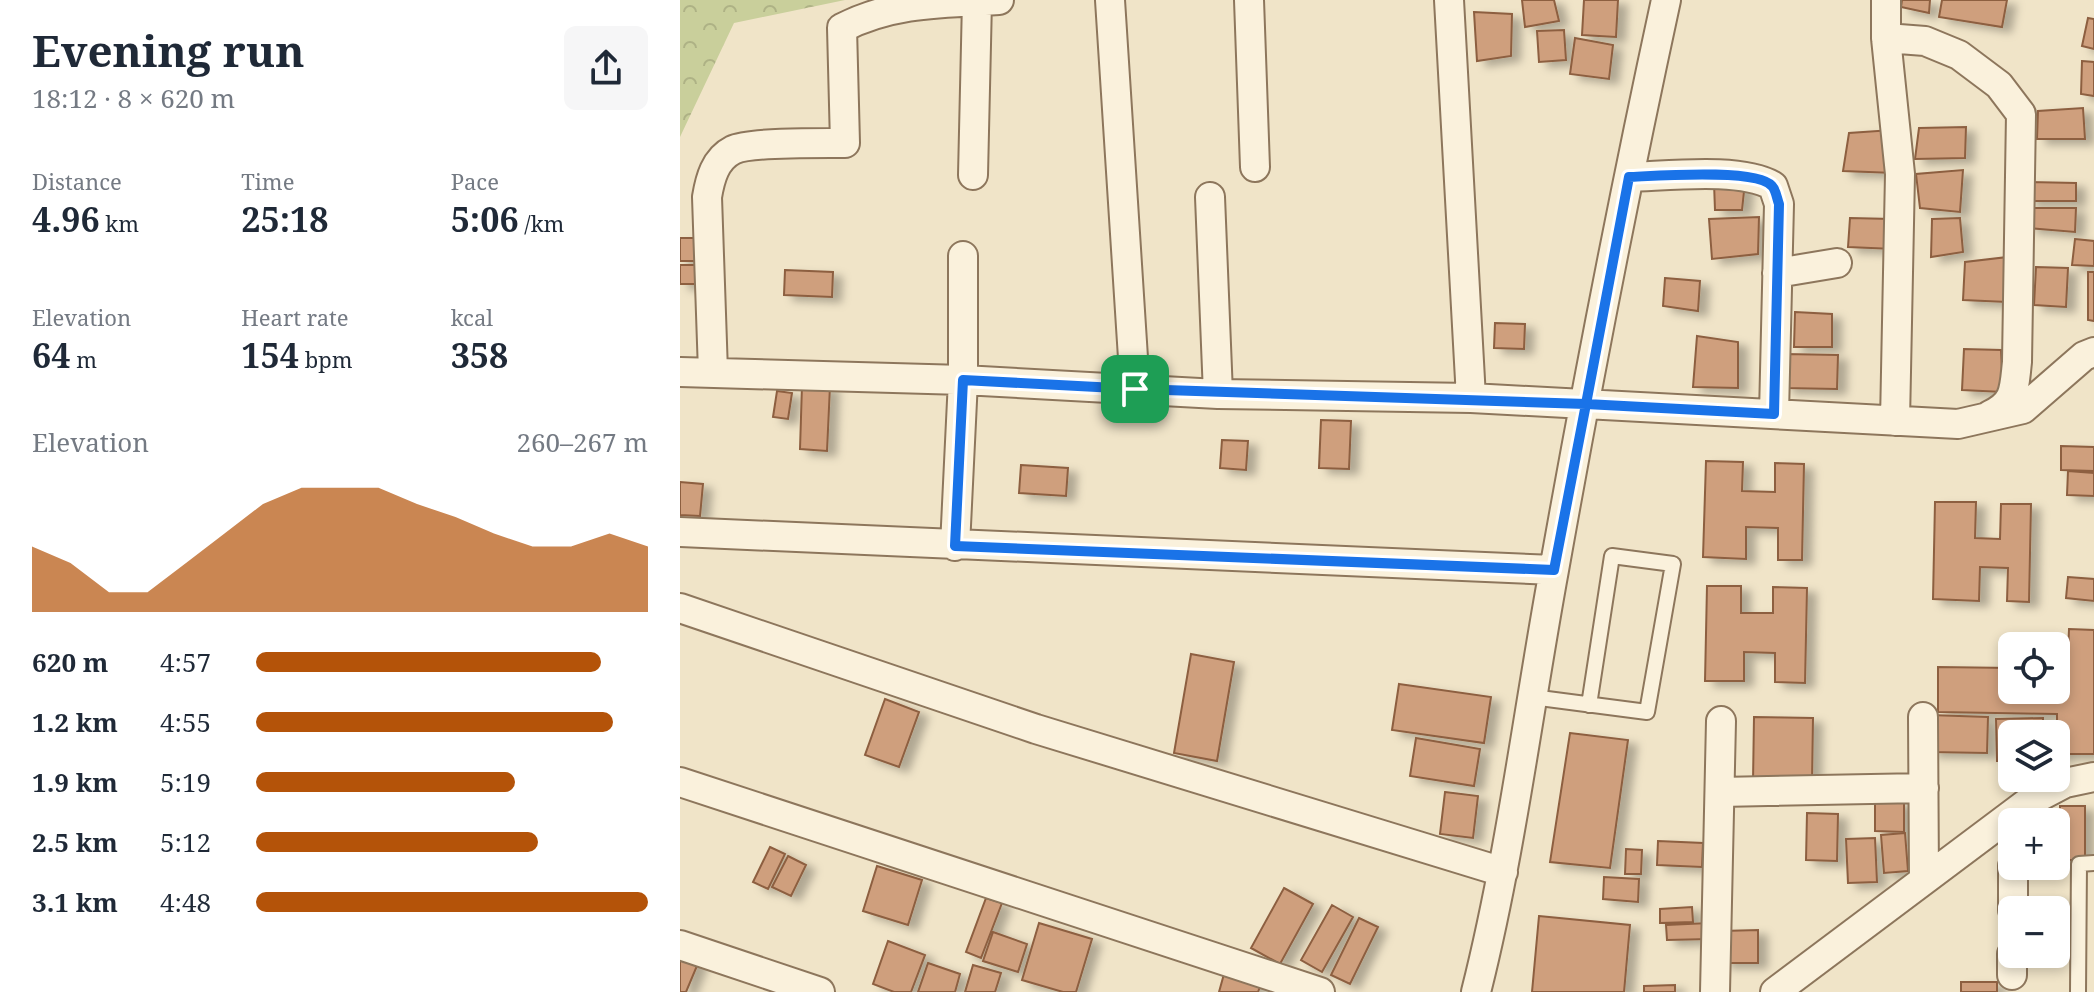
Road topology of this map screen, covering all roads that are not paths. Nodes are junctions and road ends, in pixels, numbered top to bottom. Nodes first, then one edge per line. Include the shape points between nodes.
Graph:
1 (1110, 0) edge
2 (1249, 0) edge
3 (1449, 0) edge
4 (1666, 0) edge
5 (1886, 0) edge
6 (988, 1) edge
7 (1886, 38) junction
8 (1255, 167) dead end
9 (973, 175) dead end
10 (1629, 177) junction
11 (1210, 197) dead end
12 (963, 256) dead end
13 (1837, 263) dead end
14 (1777, 273) junction
15 (2094, 352) edge
16 (680, 372) edge
17 (713, 372) junction
18 (963, 380) junction
19 (1135, 389) junction
20 (1218, 394) junction
21 (1471, 398) junction
22 (1586, 404) junction
23 (1774, 414) junction
24 (1989, 416) junction
25 (1895, 421) junction
26 (680, 532) edge
27 (955, 546) junction
28 (1554, 570) junction
29 (680, 608) edge
30 (1532, 697) junction
31 (1589, 705) junction
32 (1923, 717) dead end
33 (1721, 721) dead end
34 (2094, 777) edge
35 (680, 782) edge
36 (1924, 788) junction
37 (1720, 792) junction
38 (2027, 808) edge
39 (1998, 827) edge
40 (2094, 863) edge
41 (1503, 872) junction
42 (1924, 878) junction
43 (680, 945) edge
44 (820, 992) edge
45 (1320, 992) edge
46 (1476, 992) edge
47 (1715, 992) edge
48 (1775, 992) edge
49 (2078, 992) edge

1 - 19 street
2 - 8 street
3 - 21 street
4 - 10 street
5 - 7 street
6 - 9 street
6 - 17 street via 889,10 842,28 845,143 749,146 733,149 719,162 707,197
7 - 24 street via 1925,41 1959,55 1999,85 2021,114 2017,362 2013,395
7 - 25 street via 1900,174
10 - 14 street via 1733,175 1759,178 1773,186 1779,204
10 - 22 street
11 - 20 street
12 - 18 street
13 - 14 street
14 - 23 street
15 - 24 street via 2023,409
16 - 17 street
17 - 18 street
18 - 19 street
18 - 27 street
19 - 20 street
20 - 21 street
21 - 22 street
22 - 23 street
22 - 28 street
23 - 25 street
24 - 25 street via 1958,424
26 - 27 street
27 - 28 street
28 - 30 street
29 - 41 street via 1036,729
30 - 31 lane
30 - 41 street
31 - 31 lane via 1647,712 1673,564 1612,556
32 - 36 street
33 - 37 street
34 - 38 street via 2065,783
35 - 45 street
36 - 37 street
36 - 42 street
37 - 47 street
39 - 42 street
40 - 49 lane via 2079,864
41 - 46 street
42 - 48 street
43 - 44 street

